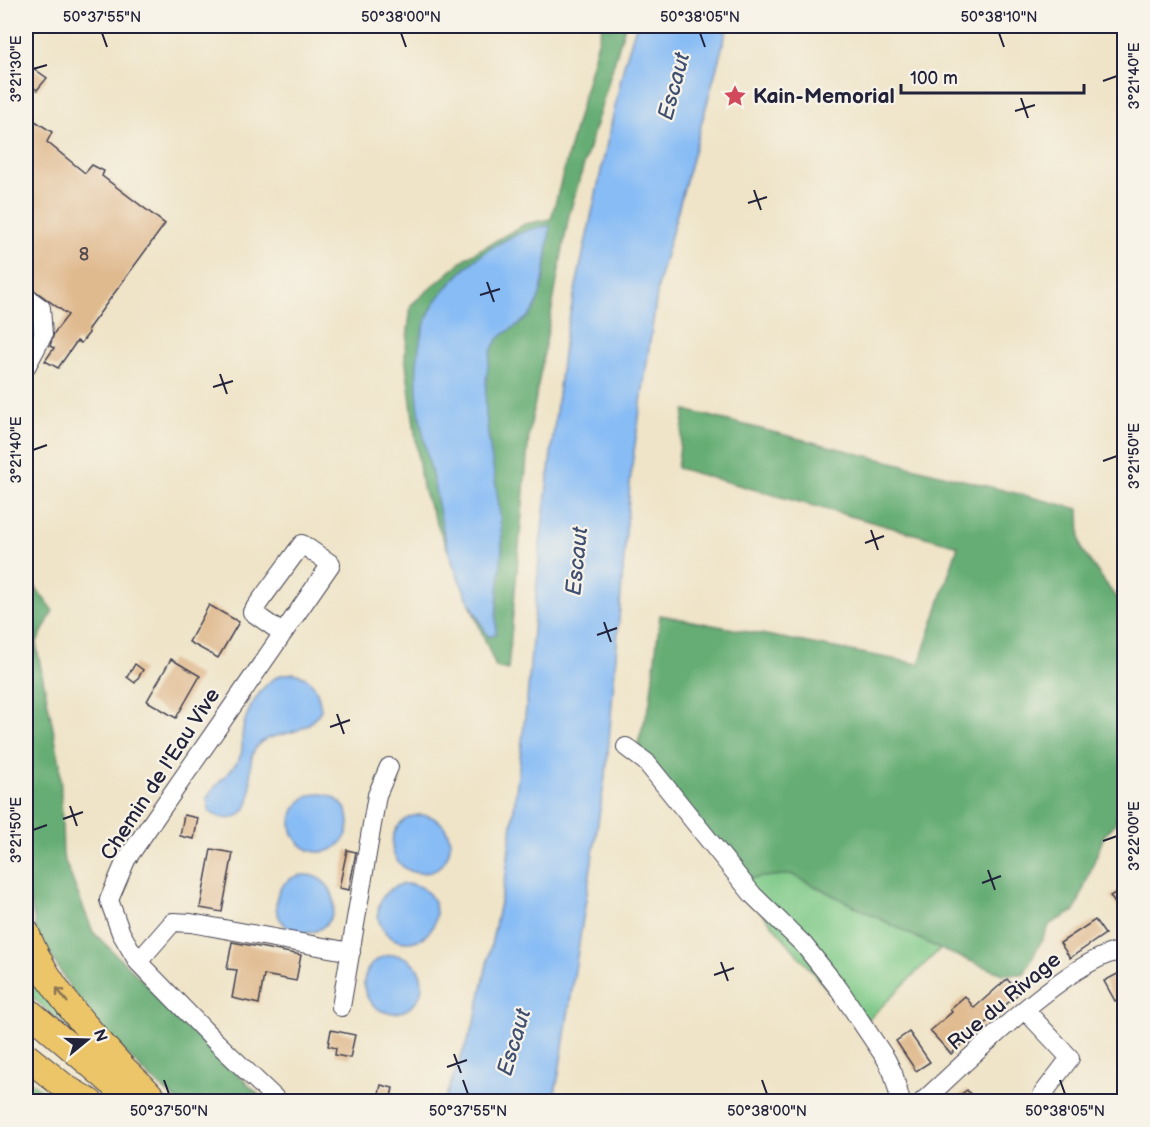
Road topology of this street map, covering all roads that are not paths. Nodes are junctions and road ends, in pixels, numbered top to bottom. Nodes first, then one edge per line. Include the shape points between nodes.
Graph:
1 (26, 297) edge
2 (26, 367) edge
3 (282, 633) junction
4 (626, 747) dead end
5 (389, 767) dead end
6 (26, 932) edge
7 (1125, 951) edge
8 (351, 952) junction
9 (138, 962) junction
10 (341, 1007) dead end
11 (26, 1009) edge
12 (1025, 1010) junction
13 (26, 1056) edge
14 (90, 1101) edge
15 (134, 1101) edge
16 (156, 1101) edge
17 (279, 1101) edge
18 (901, 1101) edge
19 (922, 1101) edge
20 (1050, 1101) edge

1 - 2 street via 40,308 43,335
3 - 3 street, Chemin de l'Eau Vive via 331,564 302,544 252,612
3 - 9 street, Chemin de l'Eau Vive via 122,870 109,900 121,933
4 - 18 street via 646,762 753,895 804,945 839,989 886,1059
5 - 8 street via 377,795
16 -> 6 highway via 63,996 34,953
7 - 12 street, Rue du Rivage via 1083,965
8 - 9 street via 173,922
8 - 10 street
9 - 17 street, Chemin de l'Eau Vive
11 - 15 highway
12 - 19 street, Rue du Rivage
12 - 20 street via 1070,1058 1042,1095
13 - 14 highway via 66,1088

